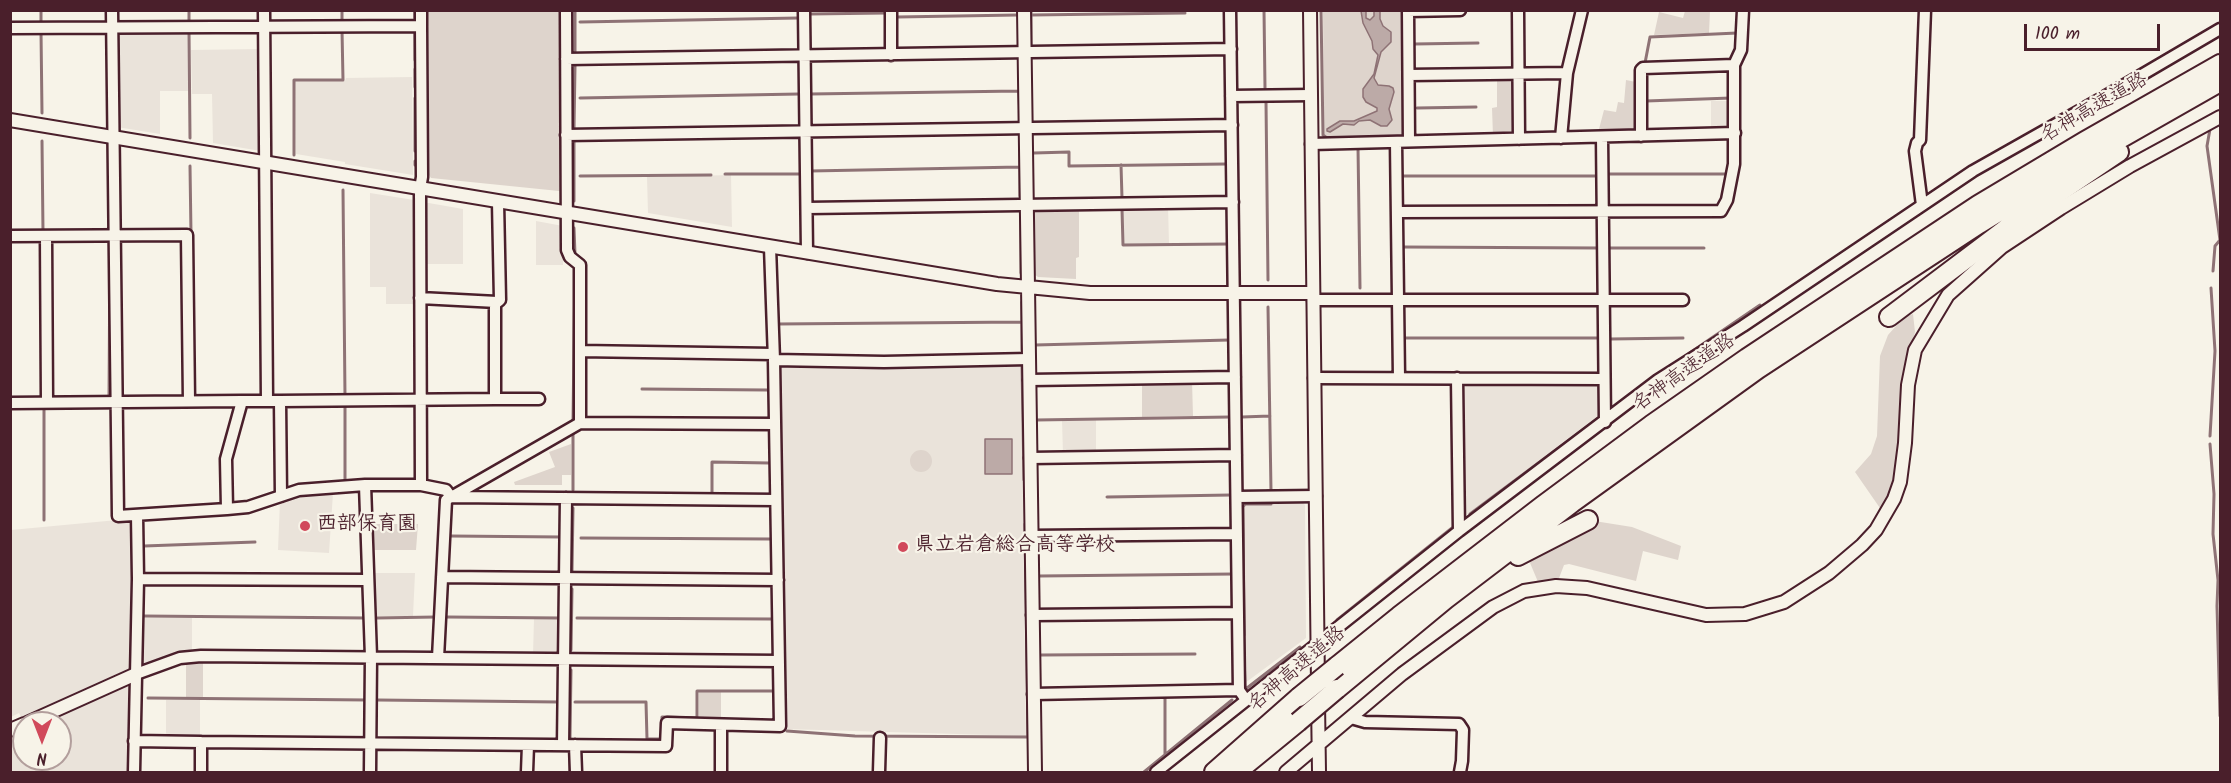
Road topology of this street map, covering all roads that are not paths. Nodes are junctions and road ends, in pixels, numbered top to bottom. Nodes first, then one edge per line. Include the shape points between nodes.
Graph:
1 (112, 10) edge
2 (264, 10) edge
3 (421, 10) edge
4 (566, 10) edge
5 (804, 10) edge
6 (891, 10) edge
7 (1024, 10) edge
8 (1230, 10) edge
9 (1310, 10) edge
10 (1460, 10) edge
11 (1518, 10) edge
12 (1582, 10) edge
13 (1743, 10) edge
14 (1925, 10) edge
15 (1408, 11) edge
16 (1451, 11) edge
17 (421, 26) junction
18 (265, 27) junction
19 (10, 28) edge
20 (112, 28) junction
21 (2220, 29) edge
22 (1231, 49) junction
23 (1025, 52) junction
24 (891, 55) junction
25 (805, 56) junction
26 (566, 59) junction
27 (2220, 64) edge
28 (1734, 65) junction
29 (1567, 73) junction
30 (1519, 74) junction
31 (1409, 75) junction
32 (2220, 82) edge
33 (2220, 90) edge
34 (1311, 95) junction
35 (1232, 96) junction
36 (2220, 117) edge
37 (10, 120) edge
38 (1232, 125) junction
39 (1026, 128) junction
40 (806, 132) junction
41 (1735, 134) junction
42 (566, 135) junction
43 (1641, 136) junction
44 (113, 137) junction
45 (1602, 137) junction
46 (1561, 138) junction
47 (1519, 139) junction
48 (1410, 141) junction
49 (1396, 142) junction
50 (1311, 144) junction
51 (267, 162) junction
52 (420, 189) junction
53 (498, 202) junction
54 (1233, 202) junction
55 (1027, 205) junction
56 (1922, 205) junction
57 (807, 208) junction
58 (1603, 211) junction
59 (1397, 212) junction
60 (567, 213) junction
61 (114, 235) junction
62 (10, 236) edge
63 (46, 236) junction
64 (770, 247) junction
65 (807, 253) junction
66 (1028, 288) junction
67 (1234, 293) junction
68 (1313, 296) junction
69 (420, 298) junction
70 (1398, 300) junction
71 (1604, 300) junction
72 (1683, 300) dead end
73 (498, 302) junction
74 (1889, 317) dead end
75 (580, 351) junction
76 (774, 357) junction
77 (1029, 359) junction
78 (1235, 377) junction
79 (1314, 378) junction
80 (1400, 378) junction
81 (1457, 378) junction
82 (1604, 379) junction
83 (1029, 380) junction
84 (495, 399) junction
85 (539, 399) dead end
86 (421, 400) junction
87 (189, 401) junction
88 (242, 401) junction
89 (267, 401) junction
90 (280, 401) junction
91 (47, 402) junction
92 (115, 402) junction
93 (10, 403) edge
94 (1605, 422) junction
95 (580, 423) junction
96 (775, 424) junction
97 (1236, 455) junction
98 (1030, 459) junction
99 (365, 484) junction
100 (421, 485) junction
101 (281, 496) junction
102 (1316, 496) junction
103 (451, 497) junction
104 (1237, 497) junction
105 (566, 498) junction
106 (776, 500) junction
107 (227, 510) junction
108 (137, 515) junction
109 (1588, 520) dead end
110 (1459, 531) junction
111 (1237, 534) junction
112 (1031, 536) junction
113 (442, 577) junction
114 (565, 578) junction
115 (138, 579) junction
116 (369, 580) junction
117 (778, 580) junction
118 (1446, 599) junction
119 (1238, 613) junction
120 (1032, 615) junction
121 (1317, 644) junction
122 (371, 657) junction
123 (438, 658) junction
124 (564, 659) junction
125 (779, 661) junction
126 (136, 674) junction
127 (1239, 690) junction
128 (1033, 694) junction
129 (1246, 700) junction
130 (55, 711) edge
131 (1351, 718) junction
132 (721, 725) junction
133 (880, 738) dead end
134 (134, 741) junction
135 (201, 742) junction
136 (370, 743) junction
137 (1319, 744) junction
138 (528, 745) junction
139 (563, 745) junction
140 (575, 745) junction
141 (1233, 766) edge
142 (134, 772) edge
143 (201, 772) edge
144 (370, 772) edge
145 (528, 772) edge
146 (576, 772) edge
147 (721, 772) edge
148 (879, 772) edge
149 (1035, 772) edge
150 (1156, 772) edge
151 (1197, 772) edge
152 (1214, 772) edge
153 (1286, 772) edge
154 (1319, 772) edge
155 (1460, 772) edge

1 - 20 street
2 - 18 street
3 - 17 street
4 - 26 street
5 - 25 street
6 - 24 street
7 - 23 street
8 - 22 street
9 - 34 street
10 - 16 street
11 - 30 street
12 - 29 street
13 - 28 street via 1741,50
14 - 56 street via 1920,140 1915,152
15 - 16 street
15 - 31 street
17 - 18 street
17 - 52 street
18 - 20 street
18 - 51 street
19 - 20 street
20 - 44 street
21 - 56 street via 1973,171
22 - 23 street
22 - 35 street
23 - 24 street
23 - 39 street
24 - 25 street
25 - 26 street
25 - 40 street
26 - 42 street
27 - 141 highway, 名神高速道路, bridge via 1978,205 1651,425 1337,666 1299,697
28 - 41 street
28 - 43 street via 1643,68
29 - 30 street
29 - 46 street
30 - 31 street
30 - 47 street
31 - 48 street
32 - 118 highway, 名神高速道路 via 2076,164 1847,309 1572,503
33 - 74 highway via 2051,196
34 - 35 street
34 - 50 street
35 - 38 street
36 - 131 street via 2061,208 2002,248 1948,295 1915,350 1908,385 1900,482 1894,499 1876,530 1829,573 1784,602 1745,614 1706,615 1587,588 1556,586 1524,591 1493,607 1402,674
37 - 44 street
38 - 39 street
38 - 54 street
39 - 40 street
39 - 55 street
40 - 42 street
40 - 57 street
41 - 43 street
41 - 58 street via 1733,177 1721,211
42 - 60 street
43 - 45 street
44 - 51 street
44 - 61 street
45 - 46 street
45 - 58 street
46 - 47 street
47 - 48 street
48 - 49 street
49 - 50 street
49 - 59 street
50 - 68 street
51 - 52 street
51 - 89 street
52 - 53 street
52 - 69 street
53 - 60 street
53 - 73 street
54 - 55 street
54 - 67 street
55 - 57 street
55 - 66 street
56 - 94 street via 1658,380
57 - 65 street
58 - 59 street
58 - 71 street
59 - 70 street
60 - 64 street
60 - 75 street via 567,250 580,265
61 - 63 street
61 - 87 street via 187,235
61 - 92 street
62 - 63 street
63 - 91 street
64 - 65 street
64 - 76 street
65 - 66 street
66 - 67 street via 1090,293
66 - 77 street
67 - 68 street
67 - 78 street
68 - 70 street
68 - 79 street
69 - 73 street
69 - 86 street
70 - 71 street
70 - 80 street
71 - 72 street
71 - 82 street
73 - 84 street
75 - 76 street
75 - 95 street
76 - 77 street via 884,362
76 - 96 street
77 - 83 street
78 - 83 street
78 - 97 street
79 - 80 street
79 - 102 street
80 - 81 street
81 - 82 street
81 - 110 street
82 - 94 street
83 - 98 street
84 - 85 street
84 - 86 street
86 - 90 street
86 - 100 street
87 - 88 street
87 - 92 street
88 - 89 street
88 - 107 street via 226,459
89 - 90 street
90 - 101 street
91 - 92 street
91 - 93 street
92 - 108 street via 118,516
94 - 110 street
95 - 96 street
95 - 103 street
96 - 106 street
97 - 98 street
97 - 104 street
98 - 112 street
99 - 100 street
99 - 101 street via 299,490
99 - 116 street
100 - 103 street via 446,490
101 - 107 street
102 - 104 street
102 - 121 street
103 - 105 street
103 - 113 street via 446,500
104 - 111 street
105 - 106 street
105 - 114 street
106 - 117 street
107 - 108 street
108 - 115 street
109 - 118 highway via 1526,551 1476,587
110 - 121 street
111 - 112 street
111 - 119 street
112 - 120 street
113 - 114 street
113 - 123 street
114 - 117 street
114 - 124 street
115 - 116 street
115 - 126 street
116 - 122 street
117 - 125 street
118 - 141 highway, 名神高速道路, bridge via 1298,722
119 - 120 street
119 - 127 street
120 - 128 street
121 - 129 street
121 - 137 street
122 - 123 street
122 - 126 street via 201,656 180,658
122 - 136 street
123 - 124 street
124 - 125 street
124 - 139 street
125 - 132 street via 780,726
126 - 130 street
126 - 134 street
127 - 128 street
127 - 129 street
128 - 149 street
129 - 150 street
131 - 137 street
131 - 155 street via 1365,722 1459,724 1463,730
132 - 140 street via 667,723 666,746
132 - 147 street
133 - 148 street
134 - 135 street
134 - 142 street
135 - 136 street
135 - 143 street
136 - 138 street
136 - 144 street
137 - 153 street
137 - 154 street
138 - 139 street
138 - 145 street
139 - 140 street
140 - 146 street
141 - 151 highway
141 - 152 highway, 名神高速道路

